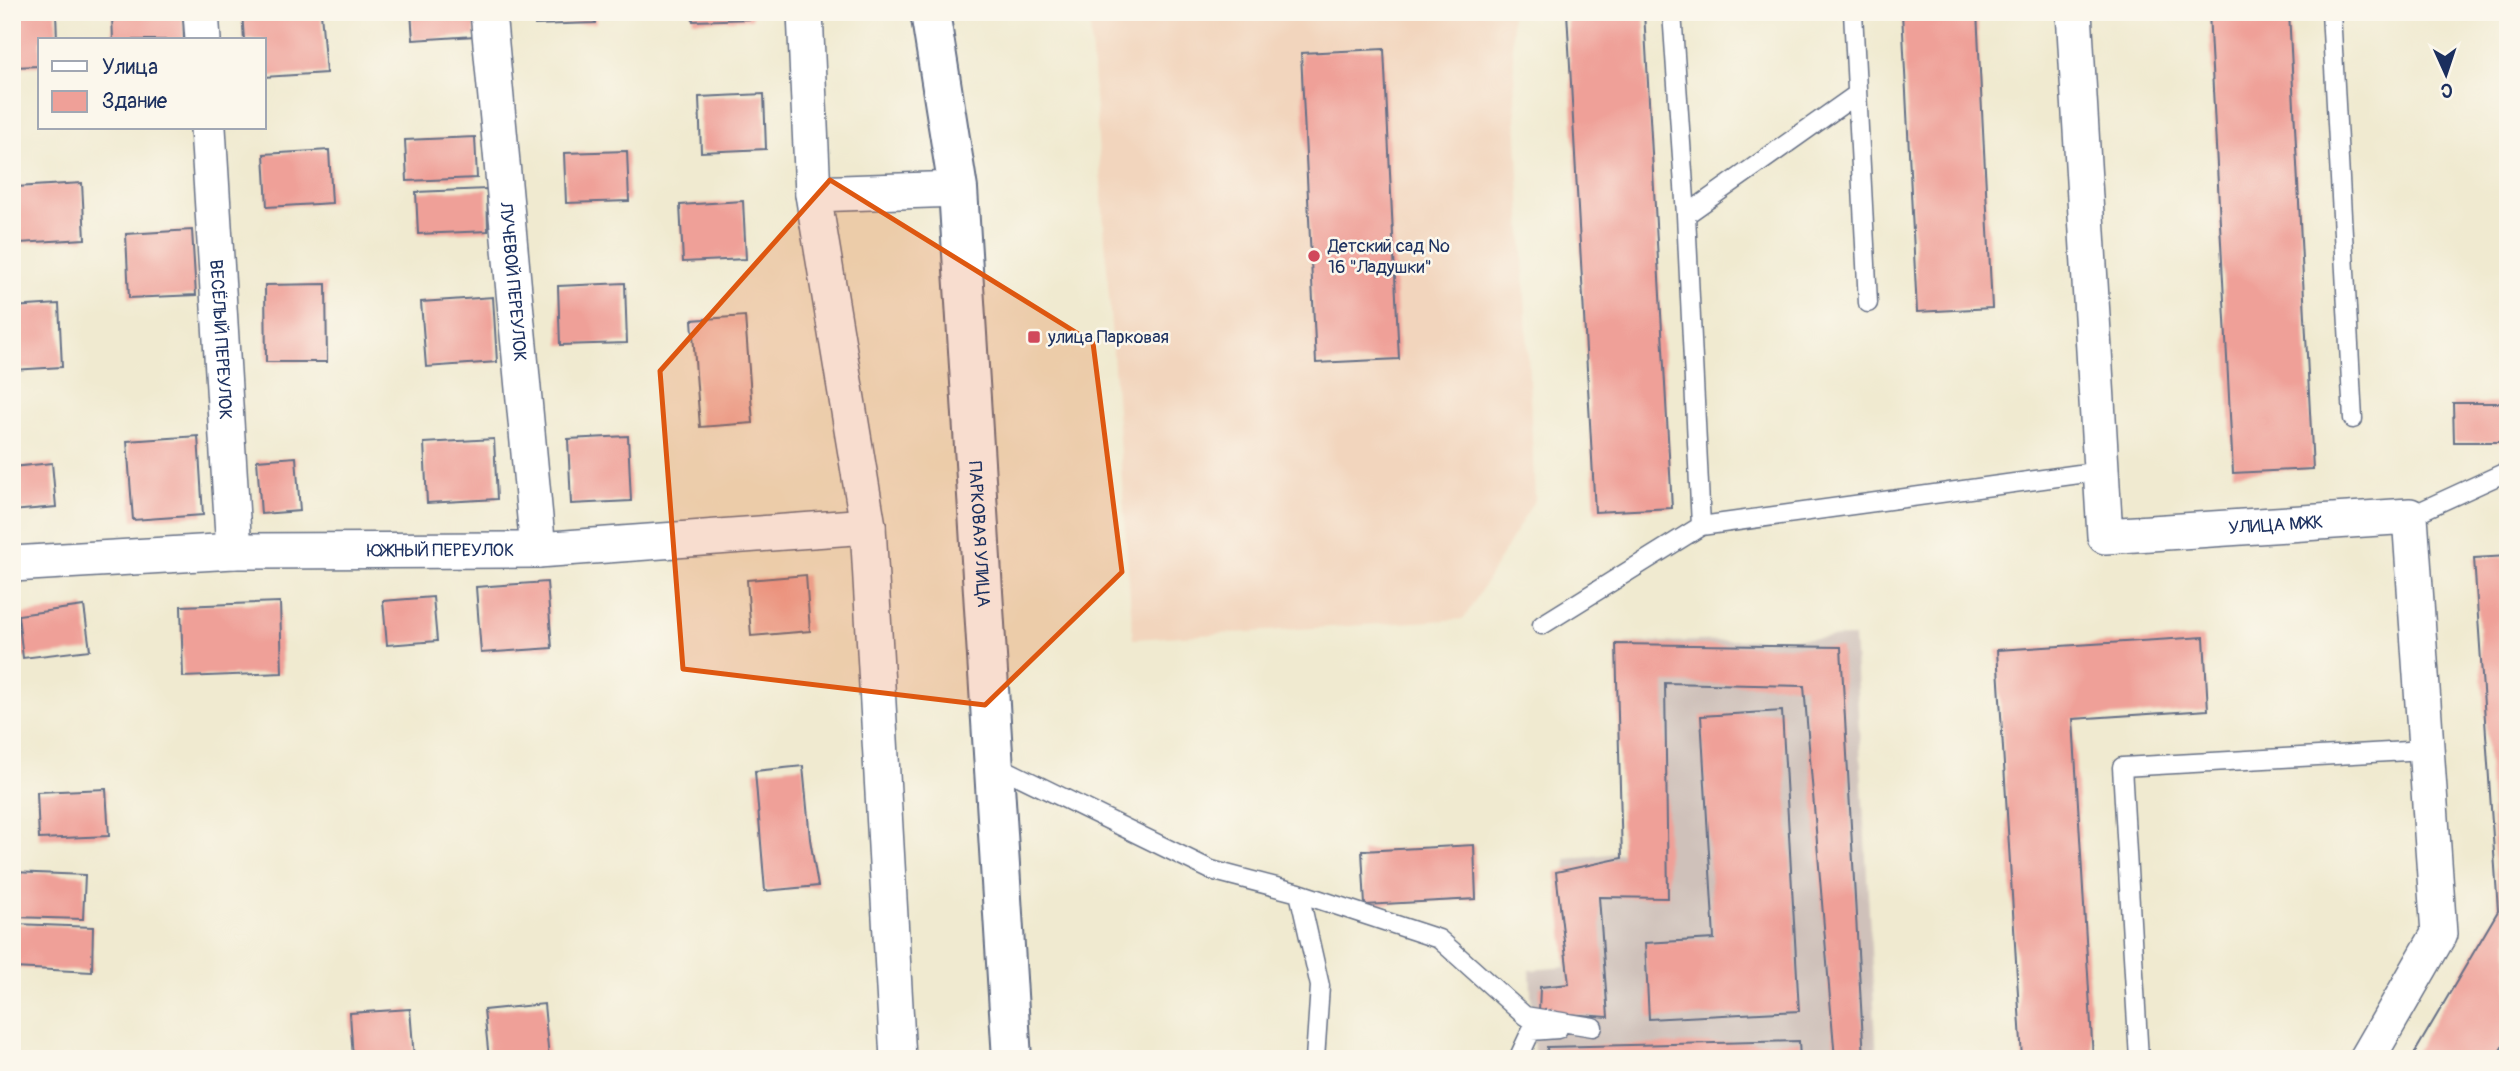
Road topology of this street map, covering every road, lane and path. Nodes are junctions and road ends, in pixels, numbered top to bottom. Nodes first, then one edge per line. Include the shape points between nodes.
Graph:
1 (201, 12) edge
2 (488, 12) edge
3 (805, 12) edge
4 (930, 12) edge
5 (1672, 12) edge
6 (1853, 12) edge
7 (2074, 12) edge
8 (2331, 12) edge
9 (203, 38) edge
10 (1857, 94) junction
11 (208, 130) edge
12 (958, 189) junction
13 (813, 194) junction
14 (1686, 215) junction
15 (1868, 303) dead end
16 (2353, 419) dead end
17 (2101, 471) junction
18 (2508, 471) edge
19 (2410, 516) junction
20 (868, 526) junction
21 (1701, 526) junction
22 (538, 550) junction
23 (234, 551) junction
24 (12, 564) edge
25 (1542, 625) dead end
26 (2425, 750) junction
27 (994, 764) junction
28 (1298, 893) junction
29 (898, 1059) edge
30 (1012, 1059) edge
31 (1315, 1059) edge
32 (1518, 1059) edge
33 (2139, 1059) edge
34 (2367, 1059) edge

1 - 9 street
2 - 22 street, ЛУЧЕВОЙ ПЕРЕУЛОК
3 - 13 street
4 - 12 street, ПАРКОВАЯ УЛИЦА
5 - 14 lane
6 - 10 lane
7 - 17 street, УЛИЦА МЖК
8 - 16 lane
10 - 14 lane
10 - 15 lane
11 - 23 street, ВЕСЁЛЫЙ ПЕРЕУЛОК
12 - 13 street
12 - 27 street, ПАРКОВАЯ УЛИЦА
13 - 20 street
14 - 21 lane
17 - 19 street, УЛИЦА МЖК via 2105,536
17 - 21 lane
18 - 19 lane
19 - 26 street
20 - 22 street, ЮЖНЫЙ ПЕРЕУЛОК
20 - 29 street
21 - 25 lane
22 - 23 street, ЮЖНЫЙ ПЕРЕУЛОК
23 - 24 street, ЮЖНЫЙ ПЕРЕУЛОК
26 - 33 lane via 2122,767
26 - 34 street via 2439,934
27 - 28 lane via 1210,870
27 - 30 street, ПАРКОВАЯ УЛИЦА
28 - 31 lane via 1320,986
28 - 32 lane via 1439,939 1525,1016 1593,1027 1531,1031

